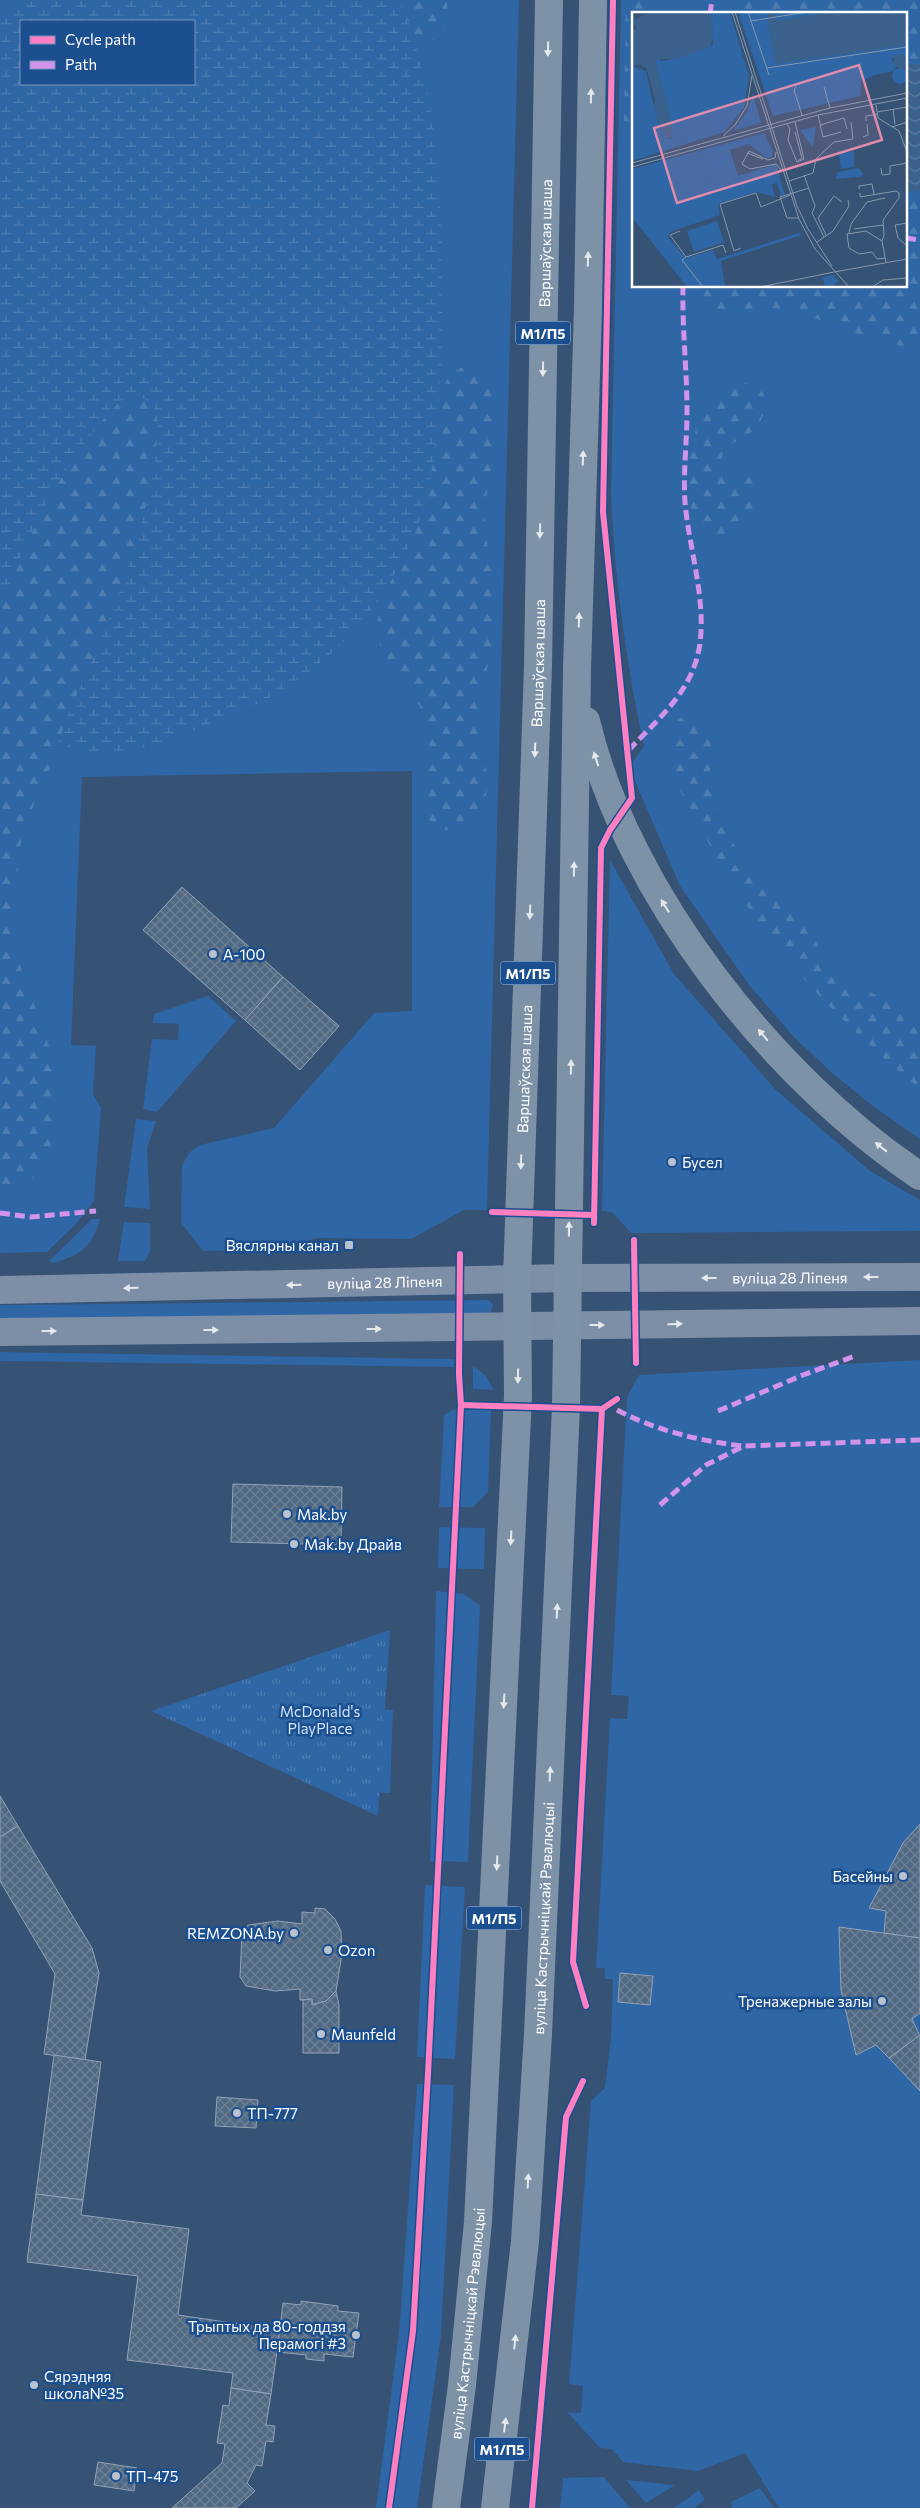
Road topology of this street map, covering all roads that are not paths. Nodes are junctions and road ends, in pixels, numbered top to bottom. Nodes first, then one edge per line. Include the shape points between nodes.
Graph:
1 (549, 0) edge
2 (592, 0) edge
3 (577, 669) junction
4 (920, 1176) edge
5 (920, 1277) edge
6 (568, 1278) junction
7 (517, 1279) junction
8 (0, 1290) edge
9 (920, 1321) edge
10 (568, 1325) junction
11 (519, 1327) junction
12 (0, 1332) edge
13 (446, 2508) edge
14 (495, 2508) edge

1 -> 7 highway, Варшаўская шаша / М1/П5 via 538,666
3 -> 2 highway, М1/П5 via 588,308
4 -> 3 highway via 847,1120 788,1063 730,995 669,912 648,879 605,784 594,753
6 -> 3 highway, М1/П5
5 -> 6 main road, вуліца 28 Ліпеня
6 - 7 main road, вуліца 28 Ліпеня
6 - 10 highway, М1/П5
7 -> 8 main road, вуліца 28 Ліпеня
7 - 11 highway, Варшаўская шаша / М1/П5
10 -> 9 main road
10 - 11 main road
14 -> 10 highway, вуліца Кастрычніцкай Рэвалюцыі / М1/П5 via 525,2241 538,2034
12 -> 11 main road
11 -> 13 highway, вуліца Кастрычніцкай Рэвалюцыі / М1/П5 via 478,2222

